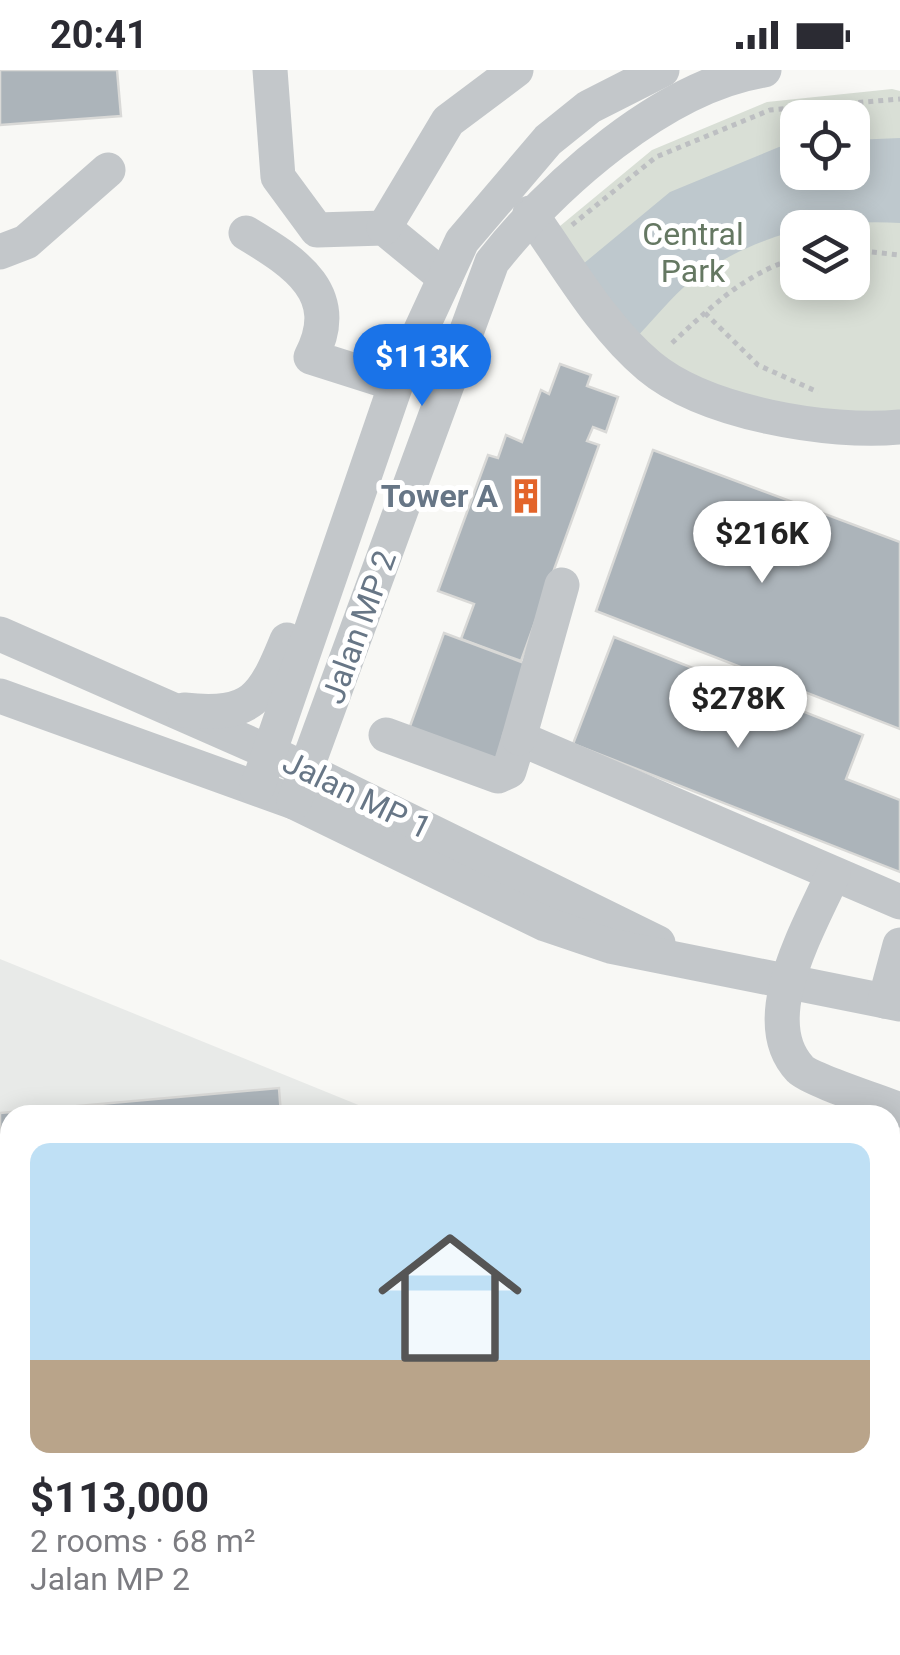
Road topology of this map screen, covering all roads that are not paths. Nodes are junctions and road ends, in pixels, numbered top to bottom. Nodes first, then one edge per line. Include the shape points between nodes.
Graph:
1 (270, 70) edge
2 (516, 70) edge
3 (662, 70) edge
4 (764, 70) edge
5 (108, 170) dead end
6 (530, 214) junction
7 (384, 228) junction
8 (246, 233) dead end
9 (0, 252) edge
10 (445, 278) junction
11 (396, 384) junction
12 (900, 427) edge
13 (369, 471) junction
14 (572, 591) dead end
15 (0, 634) edge
16 (0, 696) edge
17 (168, 708) junction
18 (386, 735) dead end
19 (528, 742) junction
20 (271, 753) junction
21 (300, 787) junction
22 (257, 788) junction
23 (833, 874) junction
24 (900, 902) edge
25 (900, 946) edge
26 (786, 979) junction
27 (892, 1002) edge
28 (887, 1105) edge

1 - 7 street via 278,176 317,230
2 - 7 street via 448,121
3 - 10 street, Jalan MP 2 via 589,107 548,140 462,240
4 - 6 street, Jalan MP 2 via 676,103 605,148
5 - 9 street via 26,242
6 - 12 street via 647,365 674,383 758,415
6 - 21 street, Jalan MP 2 via 492,262
7 - 10 street
8 - 11 street via 293,261 321,301 324,331 311,357
10 - 11 street, Jalan MP 2
11 - 13 street, Jalan MP 2
13 - 17 street via 325,549 267,690 218,713
13 - 20 street, Jalan MP 2
14 - 19 street
15 - 17 street, Jalan MP 1
16 - 22 street, Jalan MP 1
17 - 20 street, Jalan MP 1
18 - 19 street via 498,776
19 - 23 street
20 - 21 street, Jalan MP 1
20 - 22 street, Jalan MP 2
21 - 22 street, Jalan MP 1
21 - 26 street, Jalan MP 1 via 709,967
23 - 24 street
23 - 26 street
25 - 27 street
26 - 27 street, Jalan MP 1
26 - 28 street via 782,1030 801,1071

